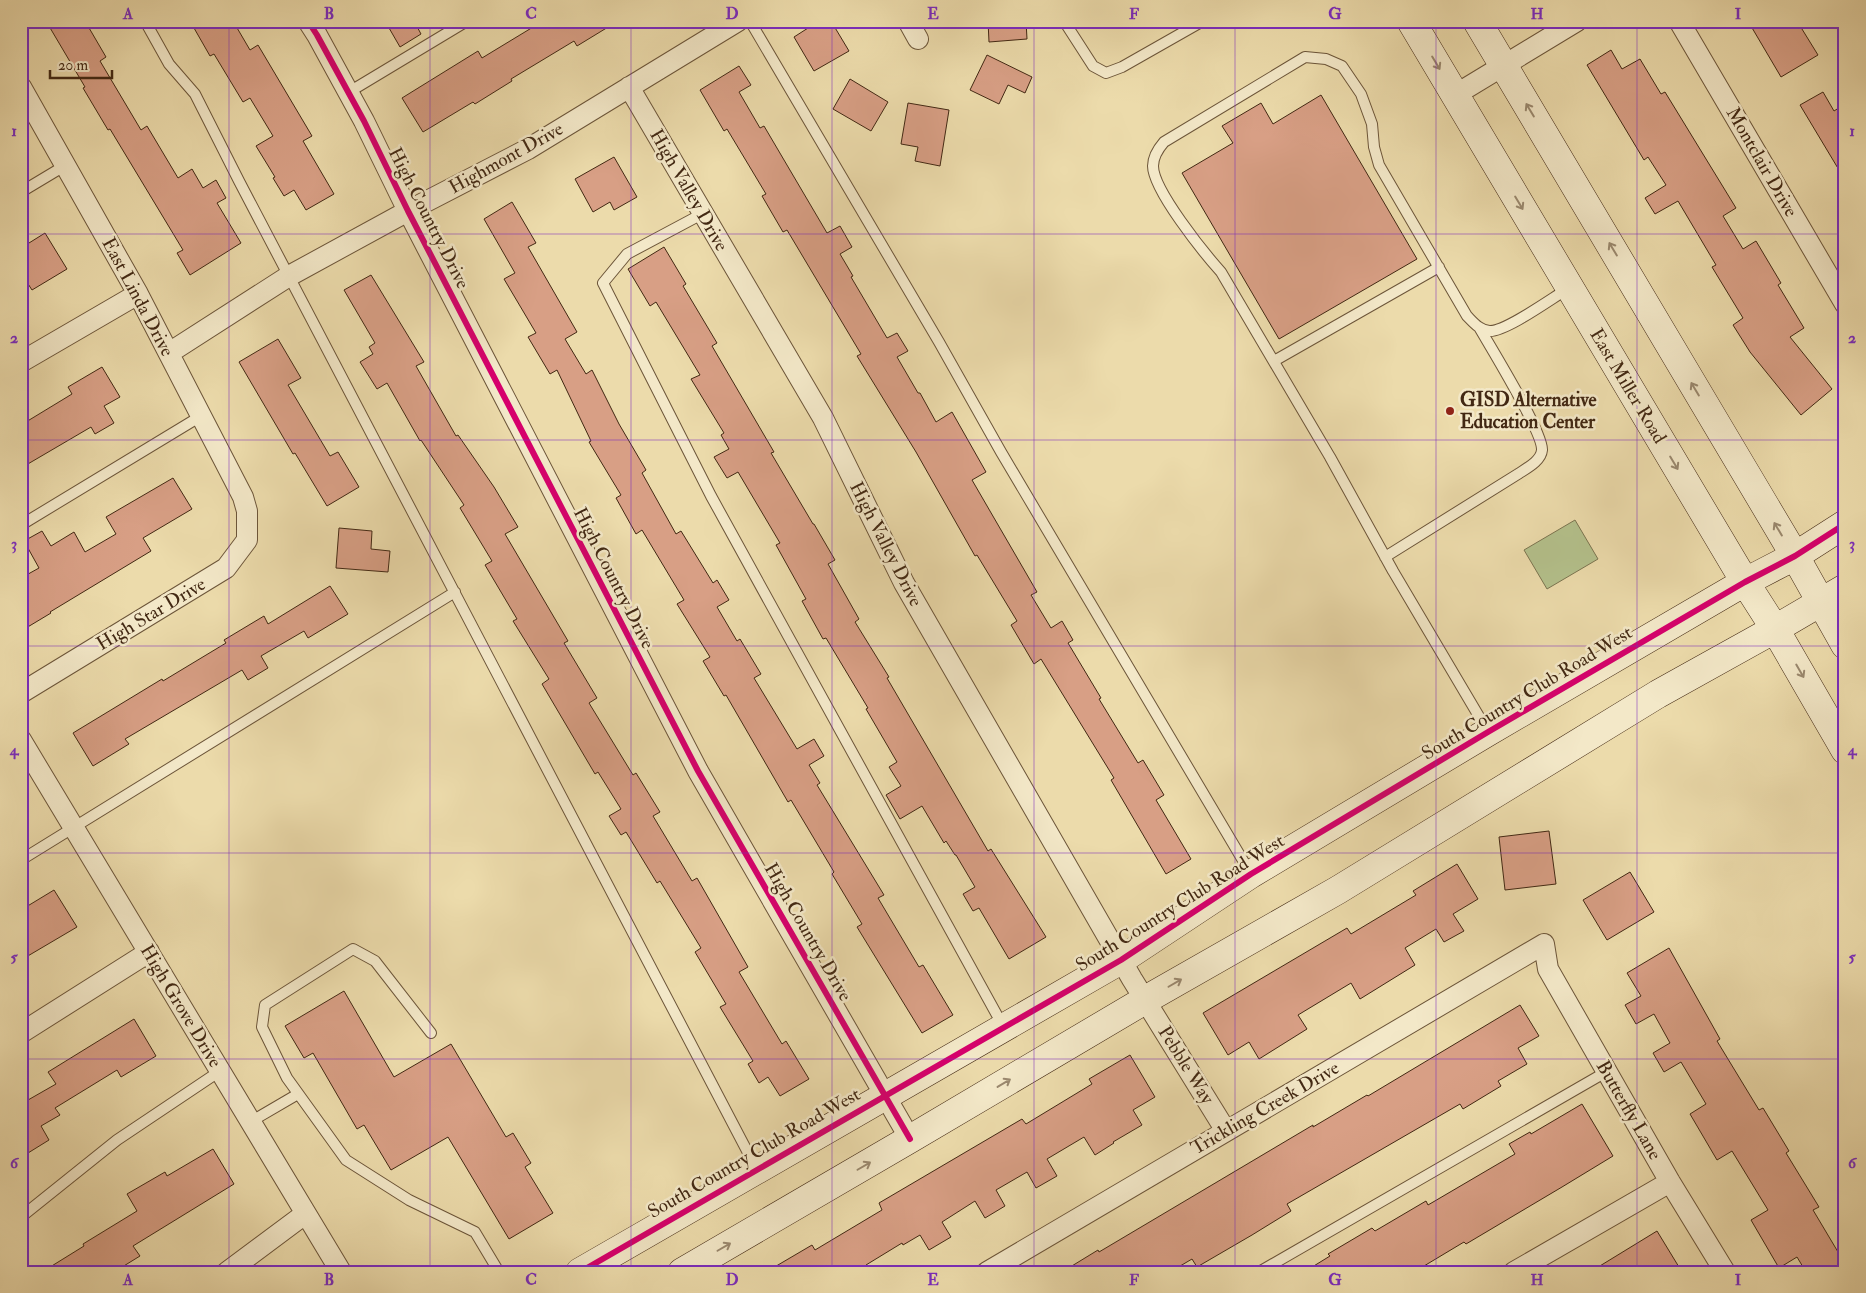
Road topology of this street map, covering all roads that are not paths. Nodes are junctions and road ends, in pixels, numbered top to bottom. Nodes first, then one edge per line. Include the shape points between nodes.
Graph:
1 (145, 21) edge
2 (308, 21) edge
3 (467, 21) edge
4 (738, 21) edge
5 (750, 21) edge
6 (908, 21) edge
7 (1064, 21) edge
8 (1203, 21) edge
9 (1411, 21) edge
10 (1477, 21) edge
11 (1577, 21) edge
12 (1679, 21) edge
13 (918, 39) dead end
14 (1503, 65) junction
15 (629, 86) junction
16 (21, 87) edge
17 (349, 92) junction
18 (1455, 95) junction
19 (66, 165) junction
20 (21, 192) edge
21 (408, 211) junction
22 (702, 214) junction
23 (1439, 267) junction
24 (289, 276) junction
25 (1570, 288) junction
26 (138, 294) junction
27 (1845, 304) edge
28 (1479, 327) junction
29 (169, 353) junction
30 (1274, 361) junction
31 (21, 362) edge
32 (201, 416) junction
33 (247, 511) joint
34 (1845, 524) edge
35 (21, 525) edge
36 (1794, 556) junction
37 (1386, 557) junction
38 (1745, 582) junction
39 (1845, 588) edge
40 (455, 592) junction
41 (1819, 602) junction
42 (1775, 629) junction
43 (1845, 646) edge
44 (21, 693) edge
45 (1488, 732) junction
46 (21, 740) edge
47 (1845, 750) edge
48 (73, 827) junction
49 (21, 860) edge
50 (1251, 874) junction
51 (1544, 944) joint
52 (149, 952) junction
53 (1121, 960) junction
54 (1145, 1000) junction
55 (1004, 1027) junction
56 (21, 1033) edge
57 (431, 1033) dead end
58 (220, 1071) junction
59 (1606, 1072) junction
60 (298, 1094) junction
61 (884, 1095) junction
62 (250, 1122) junction
63 (1226, 1131) junction
64 (910, 1139) junction
65 (756, 1169) junction
66 (1670, 1182) junction
67 (306, 1214) junction
68 (21, 1216) edge
69 (227, 1272) edge
70 (341, 1272) edge
71 (499, 1272) edge
72 (580, 1272) edge
73 (682, 1272) edge
74 (987, 1272) edge
75 (1259, 1272) edge
76 (1514, 1272) edge
77 (1725, 1272) edge

1 - 24 lane via 169,64 195,94
2 - 17 street, High Country Drive
3 - 17 lane
4 - 15 street, Highmont Drive
5 - 50 lane
6 - 13 street
7 - 8 lane via 1093,66 1106,73
9 -> 18 street, East Miller Road
10 - 14 street
11 - 14 street
12 - 27 street, Montclair Drive
14 - 18 street
36 -> 14 street
15 - 21 street, Highmont Drive via 528,149
15 - 22 street, High Valley Drive
16 - 19 street, East Linda Drive
17 - 21 street, High Country Drive
18 -> 25 street, East Miller Road
19 - 20 lane
19 - 26 street, East Linda Drive
21 - 24 street, Highmont Drive
21 - 61 street, High Country Drive via 698,772
22 - 53 street, High Valley Drive via 823,418 904,582
22 - 55 lane via 627,254 603,283 711,496
23 - 28 lane via 1467,316
23 - 30 lane
23 - 30 lane via 1379,165 1372,124 1361,94 1342,66 1326,59 1305,57 1164,142 1157,151 1153,166 1157,184 1202,251 1221,272
24 - 29 street, Highmont Drive
24 - 40 lane
25 - 28 lane via 1504,327 1489,331
25 -> 38 street, East Miller Road
26 - 29 street, East Linda Drive
26 - 31 street
28 - 37 lane via 1532,420 1542,451 1530,466
29 - 32 street, East Linda Drive
30 - 37 lane
32 - 33 street, East Linda Drive via 243,497
32 - 35 lane
33 - 44 street, High Star Drive via 246,540 226,568
34 - 36 street, South Country Club Road West
36 - 38 street, South Country Club Road West
36 - 41 street
37 - 45 lane
38 - 42 street, East Miller Road
38 - 45 street, South Country Club Road West
39 - 41 street
40 - 48 lane
40 - 65 lane
41 - 42 street
41 - 43 street
42 -> 47 street, East Miller Road
54 -> 42 street via 1338,890 1658,694
45 - 50 street, South Country Club Road West
46 - 48 street, High Grove Drive
48 - 49 lane
48 - 52 street, High Grove Drive
50 - 53 street, South Country Club Road West
51 - 59 street, Butterfly Lane via 1548,969
51 - 63 street, Trickling Creek Drive
52 - 56 street
52 - 58 street, High Grove Drive
53 - 54 street, High Valley Drive
53 - 55 street, South Country Club Road West
54 - 63 street, Pebble Way
64 -> 54 street
55 - 61 street, South Country Club Road West
57 - 60 lane via 375,961 352,949 265,1005 262,1027
58 - 62 street, High Grove Drive
58 - 68 lane via 117,1140
59 - 66 street, Butterfly Lane
59 - 75 lane
60 - 62 lane
60 - 71 lane via 346,1160 409,1200 475,1232
61 - 64 street, High Country Drive
61 - 65 street, South Country Club Road West
62 - 67 street, High Grove Drive
63 - 74 street, Trickling Creek Drive
73 -> 64 street
65 - 72 street, South Country Club Road West
66 - 76 street
66 - 77 street, Butterfly Lane
67 - 69 street
67 - 70 street, High Grove Drive

